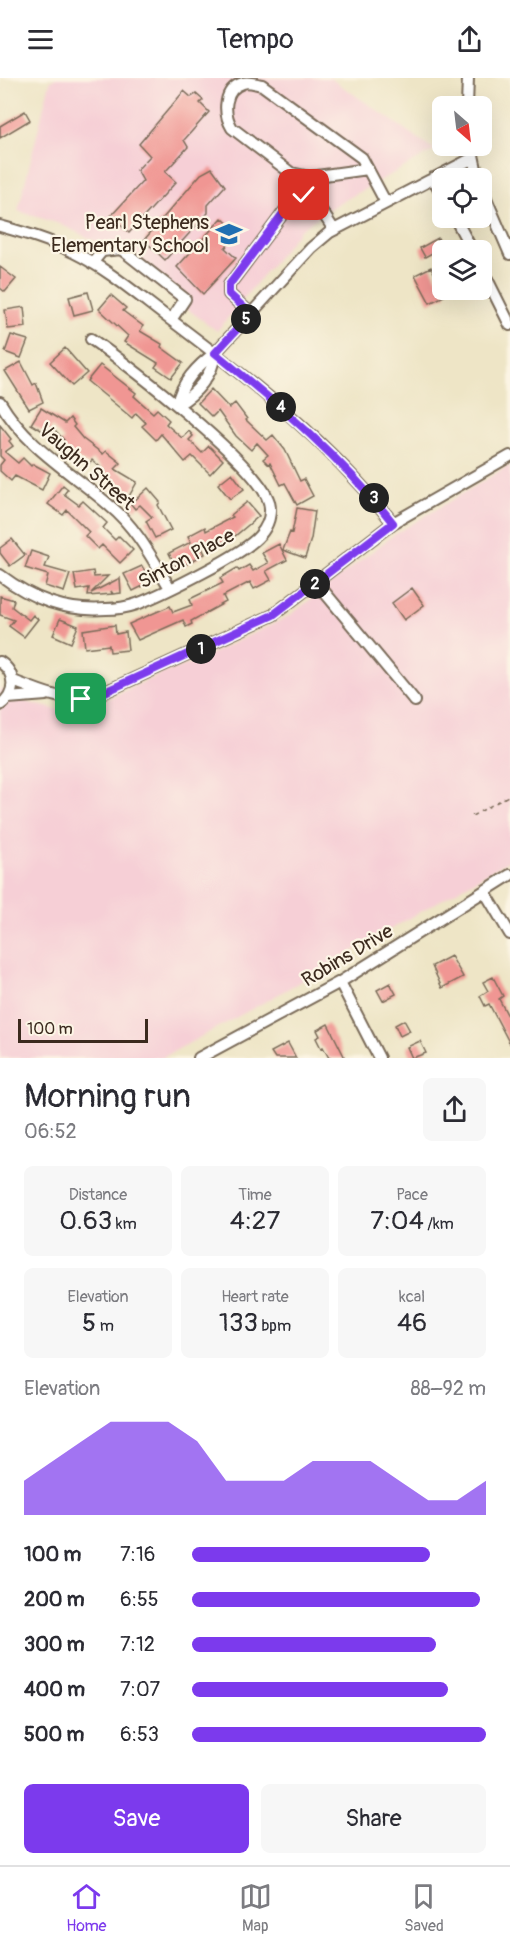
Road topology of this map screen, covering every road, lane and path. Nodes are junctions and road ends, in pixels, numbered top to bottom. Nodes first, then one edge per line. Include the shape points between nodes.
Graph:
1 (468, 78) edge
2 (467, 96) edge
3 (473, 158) joint
4 (453, 168) edge
5 (476, 168) edge
6 (368, 169) junction
7 (432, 179) edge
8 (386, 203) junction
9 (492, 212) edge
10 (0, 226) edge
11 (334, 230) junction
12 (510, 254) edge
13 (92, 263) junction
14 (492, 289) edge
15 (251, 314) junction
16 (171, 320) junction
17 (510, 325) edge
18 (91, 339) dead end
19 (215, 353) junction
20 (0, 402) edge
21 (177, 405) junction
22 (510, 456) edge
23 (393, 523) junction
24 (0, 575) edge
25 (317, 582) junction
26 (170, 588) junction
27 (0, 662) edge
28 (13, 681) junction
29 (46, 695) junction
30 (4, 701) edge
31 (415, 701) dead end
32 (510, 795) edge
33 (472, 816) dead end
34 (510, 875) edge
35 (485, 892) junction
36 (510, 934) edge
37 (340, 982) junction
38 (199, 1058) edge
39 (379, 1058) edge

1 - 2 street
3 - 4 street
3 - 5 street
6 - 6 street via 362,159 262,85 244,82 232,88 226,102 226,119 232,128 291,173 310,177
6 - 8 street
7 - 8 street
8 - 11 street
9 - 12 street
10 - 13 street via 49,241
11 - 15 street via 311,248
11 - 15 street via 314,199 304,195 293,200 229,285 229,294
13 - 16 street
13 - 16 street via 102,251 121,249 185,299
14 - 17 street
15 - 19 street
16 - 19 street
18 - 21 street, Sinton Place
19 - 21 street via 179,393
19 - 23 street via 300,422 372,495
20 - 26 street, Vaughn Street via 30,442 112,507
21 - 26 street, Sinton Place via 259,485 270,511 267,526 247,548
22 - 23 street
23 - 25 street
24 - 26 street, Sinton Place via 51,605 77,608 135,605
25 - 29 street via 273,615 96,696 81,699
25 - 31 street
27 - 28 street
28 - 29 street
28 - 30 street
29 - 30 street
32 - 33 path
34 - 35 street, Robins Drive
35 - 36 street
35 - 37 street, Robins Drive
37 - 38 street, Robins Drive
37 - 39 street

